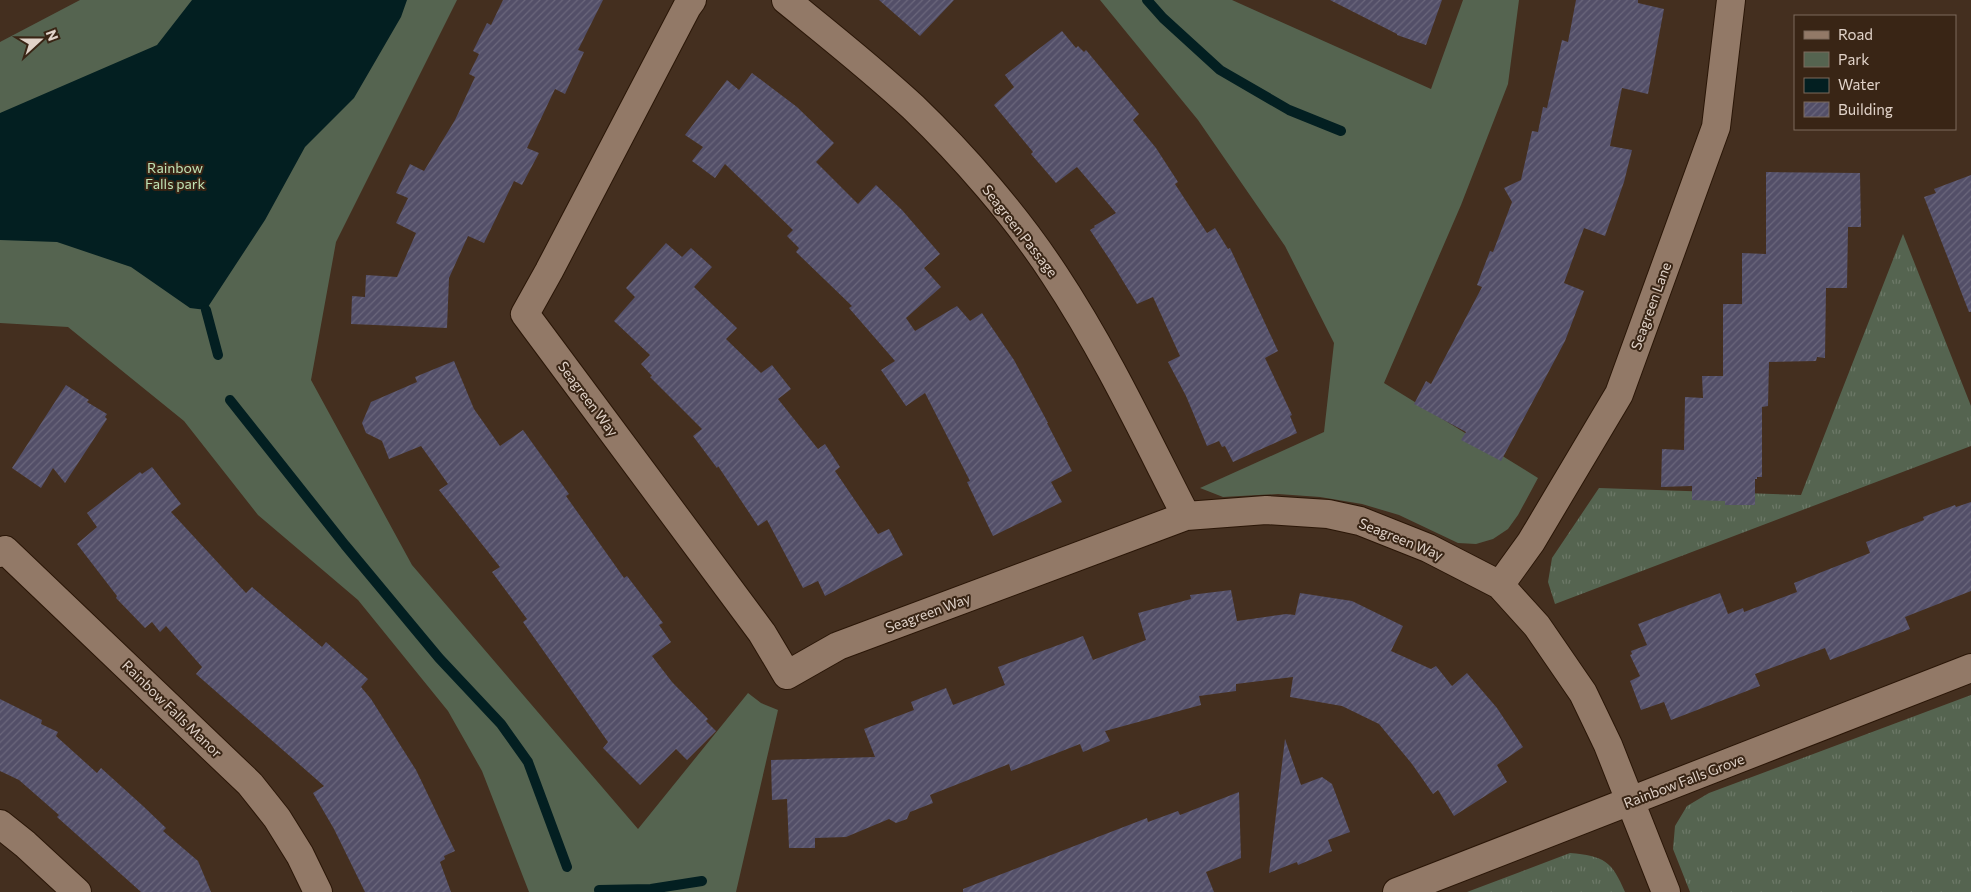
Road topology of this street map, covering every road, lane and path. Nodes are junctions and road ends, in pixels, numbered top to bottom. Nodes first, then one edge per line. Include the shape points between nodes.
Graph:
1 (692, 0) edge
2 (786, 0) edge
3 (1731, 0) edge
4 (1186, 516) junction
5 (0, 553) edge
6 (1500, 585) junction
7 (1971, 668) edge
8 (1631, 802) junction
9 (0, 824) edge
10 (77, 892) edge
11 (318, 892) edge
12 (1397, 892) edge
13 (1666, 892) edge

1 - 4 street, Seagreen Way via 524,314 762,633 787,675 838,646
2 - 4 street, Seagreen Passage via 913,108 976,174 1028,238 1111,368
3 - 6 street, Seagreen Lane via 1716,127 1619,394 1531,542
4 - 6 street, Seagreen Way via 1266,510 1328,514 1394,533
5 - 11 street, Rainbow Falls Manor via 5,550 250,784 278,818
6 - 8 street, Seagreen Way via 1537,626 1583,693
7 - 8 street, Rainbow Falls Grove
8 - 12 street, Rainbow Falls Grove
8 - 13 street, Seagreen Way
9 - 10 street

